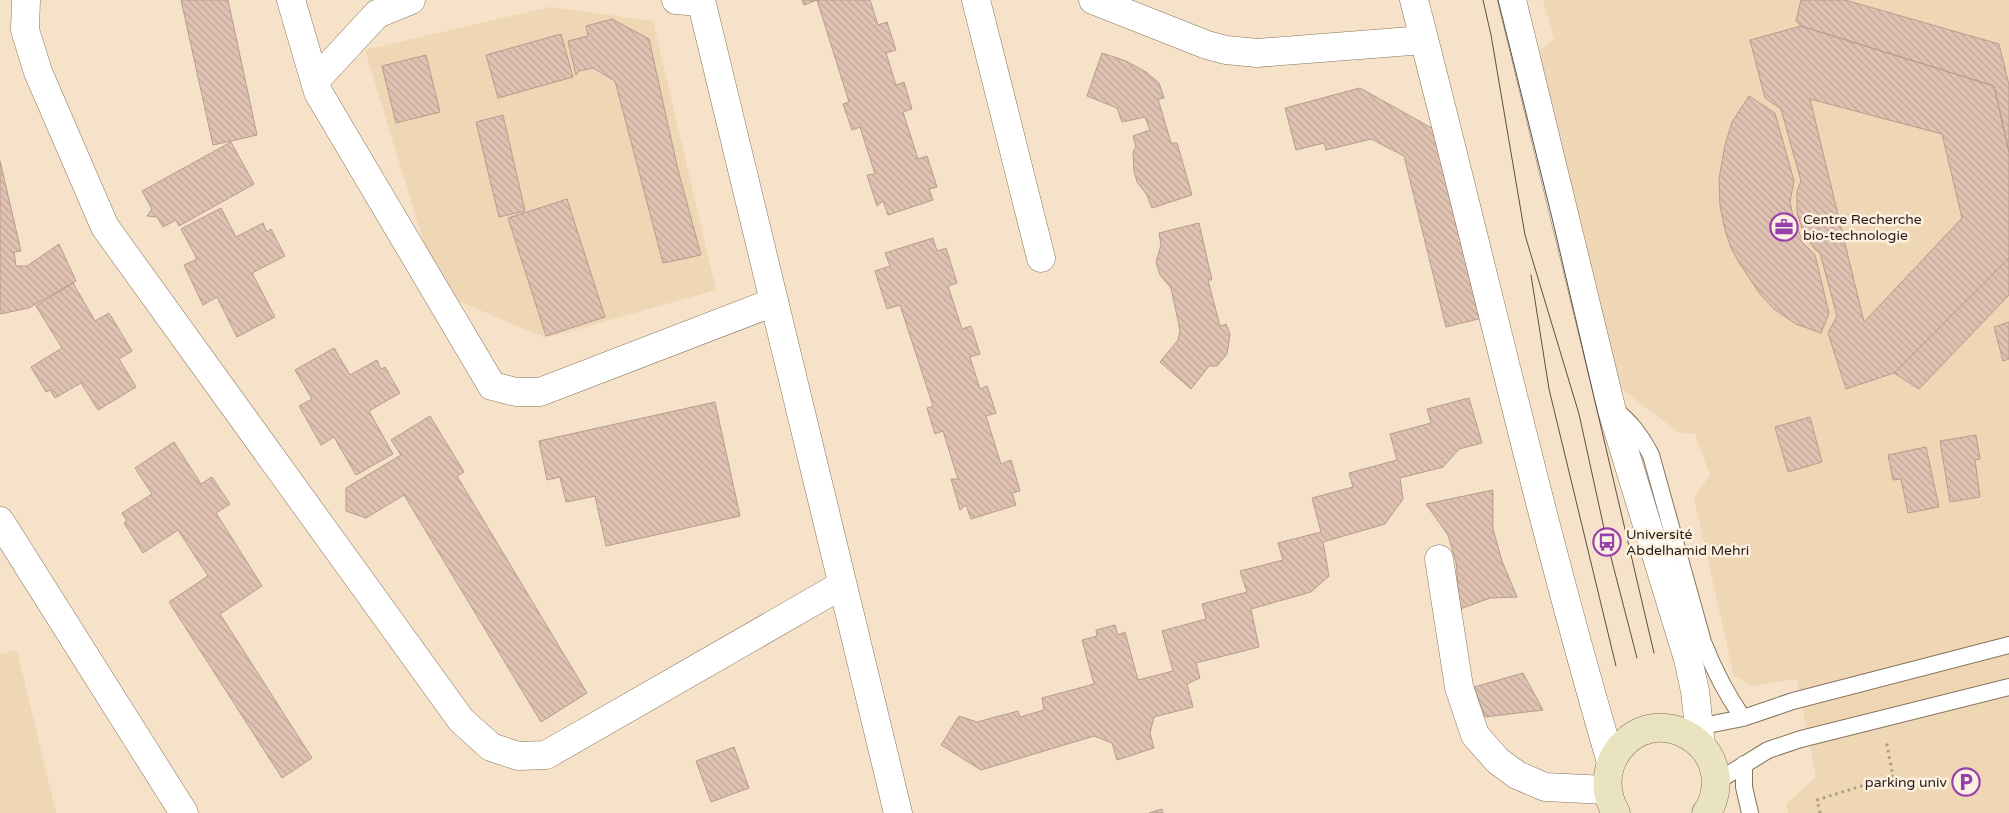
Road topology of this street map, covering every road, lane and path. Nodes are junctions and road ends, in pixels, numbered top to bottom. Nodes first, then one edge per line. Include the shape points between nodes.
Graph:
1 (26, 0) edge
2 (291, 0) edge
3 (411, 0) edge
4 (976, 0) edge
5 (1093, 0) edge
6 (1414, 0) edge
7 (1512, 0) edge
8 (693, 1) edge
9 (1424, 40) junction
10 (315, 81) junction
11 (1041, 258) dead end
12 (774, 302) junction
13 (1611, 407) junction
14 (0, 521) edge
15 (1439, 559) dead end
16 (842, 585) junction
17 (2009, 645) edge
18 (2009, 687) edge
19 (1743, 718) junction
20 (1692, 734) junction
21 (1884, 734) dead end
22 (1610, 762) junction
23 (1744, 764) junction
24 (1714, 800) edge
25 (1612, 801) edge
26 (184, 813) edge
27 (898, 813) edge
28 (1750, 813) edge
29 (1820, 813) edge

1 - 16 street via 25,30 38,72 105,227 461,720 491,747 518,756 546,755
2 - 10 street
3 - 10 street via 377,14
4 - 11 street
5 - 9 street via 1226,50 1257,53
6 - 9 street
7 - 13 street
8 - 12 street
9 - 22 street via 1574,635
10 - 12 street via 318,92 492,386 516,392 540,392
12 - 16 street
13 - 19 lane via 1628,420 1651,455 1703,642 1725,693
13 - 20 street via 1688,659 1695,691
14 - 26 street
15 - 25 street via 1459,687 1475,735 1498,761 1518,775 1545,788 1569,790
16 - 27 street
17 - 19 lane via 1793,700
18 - 23 lane via 1801,739 1768,750
19 - 20 lane
20 - 22 main road via 1660,728 1645,730 1631,737
20 - 24 main road via 1714,768
21 - 29 path via 1893,776 1817,800
22 - 25 main road via 1607,776
23 - 24 lane
23 - 28 lane via 1744,787

